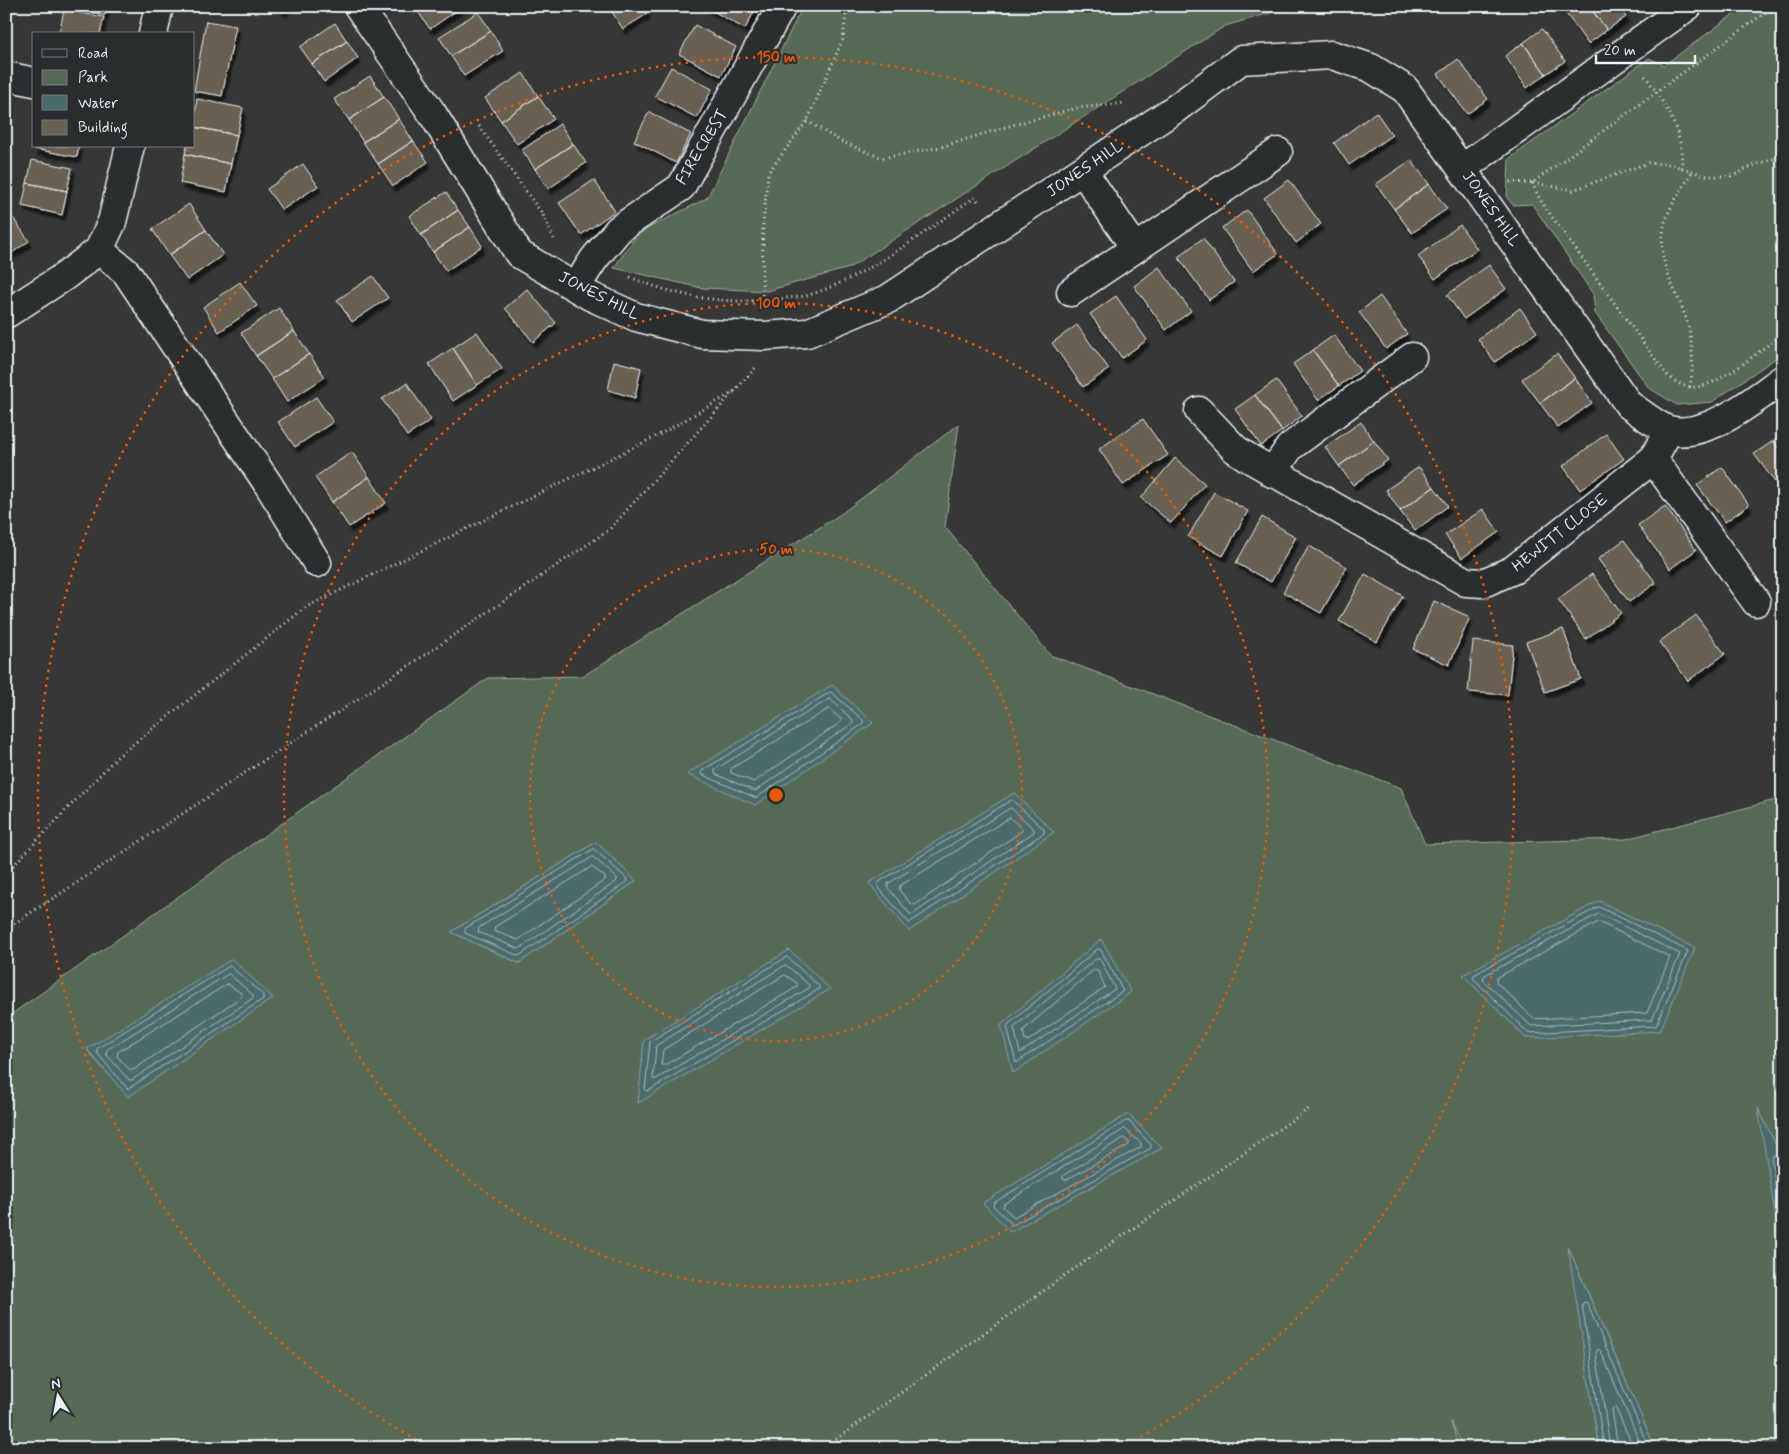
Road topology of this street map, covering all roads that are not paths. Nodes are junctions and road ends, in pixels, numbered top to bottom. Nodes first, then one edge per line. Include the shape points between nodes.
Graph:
1 (159, 6) edge
2 (358, 6) edge
3 (782, 6) edge
4 (1688, 6) edge
5 (153, 32) edge
6 (6, 76) edge
7 (32, 82) edge
8 (130, 148) edge
9 (1278, 152) dead end
10 (1463, 168) junction
11 (1083, 171) junction
12 (1135, 248) junction
13 (99, 250) junction
14 (576, 287) junction
15 (1071, 292) dead end
16 (6, 314) edge
17 (1412, 357) dead end
18 (1783, 379) edge
19 (1199, 411) dead end
20 (1669, 430) junction
21 (1653, 459) junction
22 (1272, 473) junction
23 (317, 563) dead end
24 (1756, 602) dead end

1 - 5 street
2 - 14 street, JONES HILL via 432,113 519,254
3 - 14 street, FIRECREST via 682,187 619,229
4 - 10 street
6 - 7 street
8 - 13 street via 112,222
9 - 12 street
10 - 11 street, JONES HILL via 1405,89 1371,68 1332,55 1241,60
10 - 20 street, JONES HILL via 1629,405
11 - 12 street
11 - 14 street, JONES HILL via 888,299 807,332 764,336 702,334 636,317
12 - 15 street
13 - 16 street
13 - 23 street via 126,272 276,478
17 - 22 street via 1290,447
18 - 20 street via 1736,413 1699,430
19 - 22 street, HEWITT CLOSE via 1235,448
20 - 21 street, HEWITT CLOSE
21 - 22 street, HEWITT CLOSE via 1513,570 1483,583 1466,582
21 - 24 street

